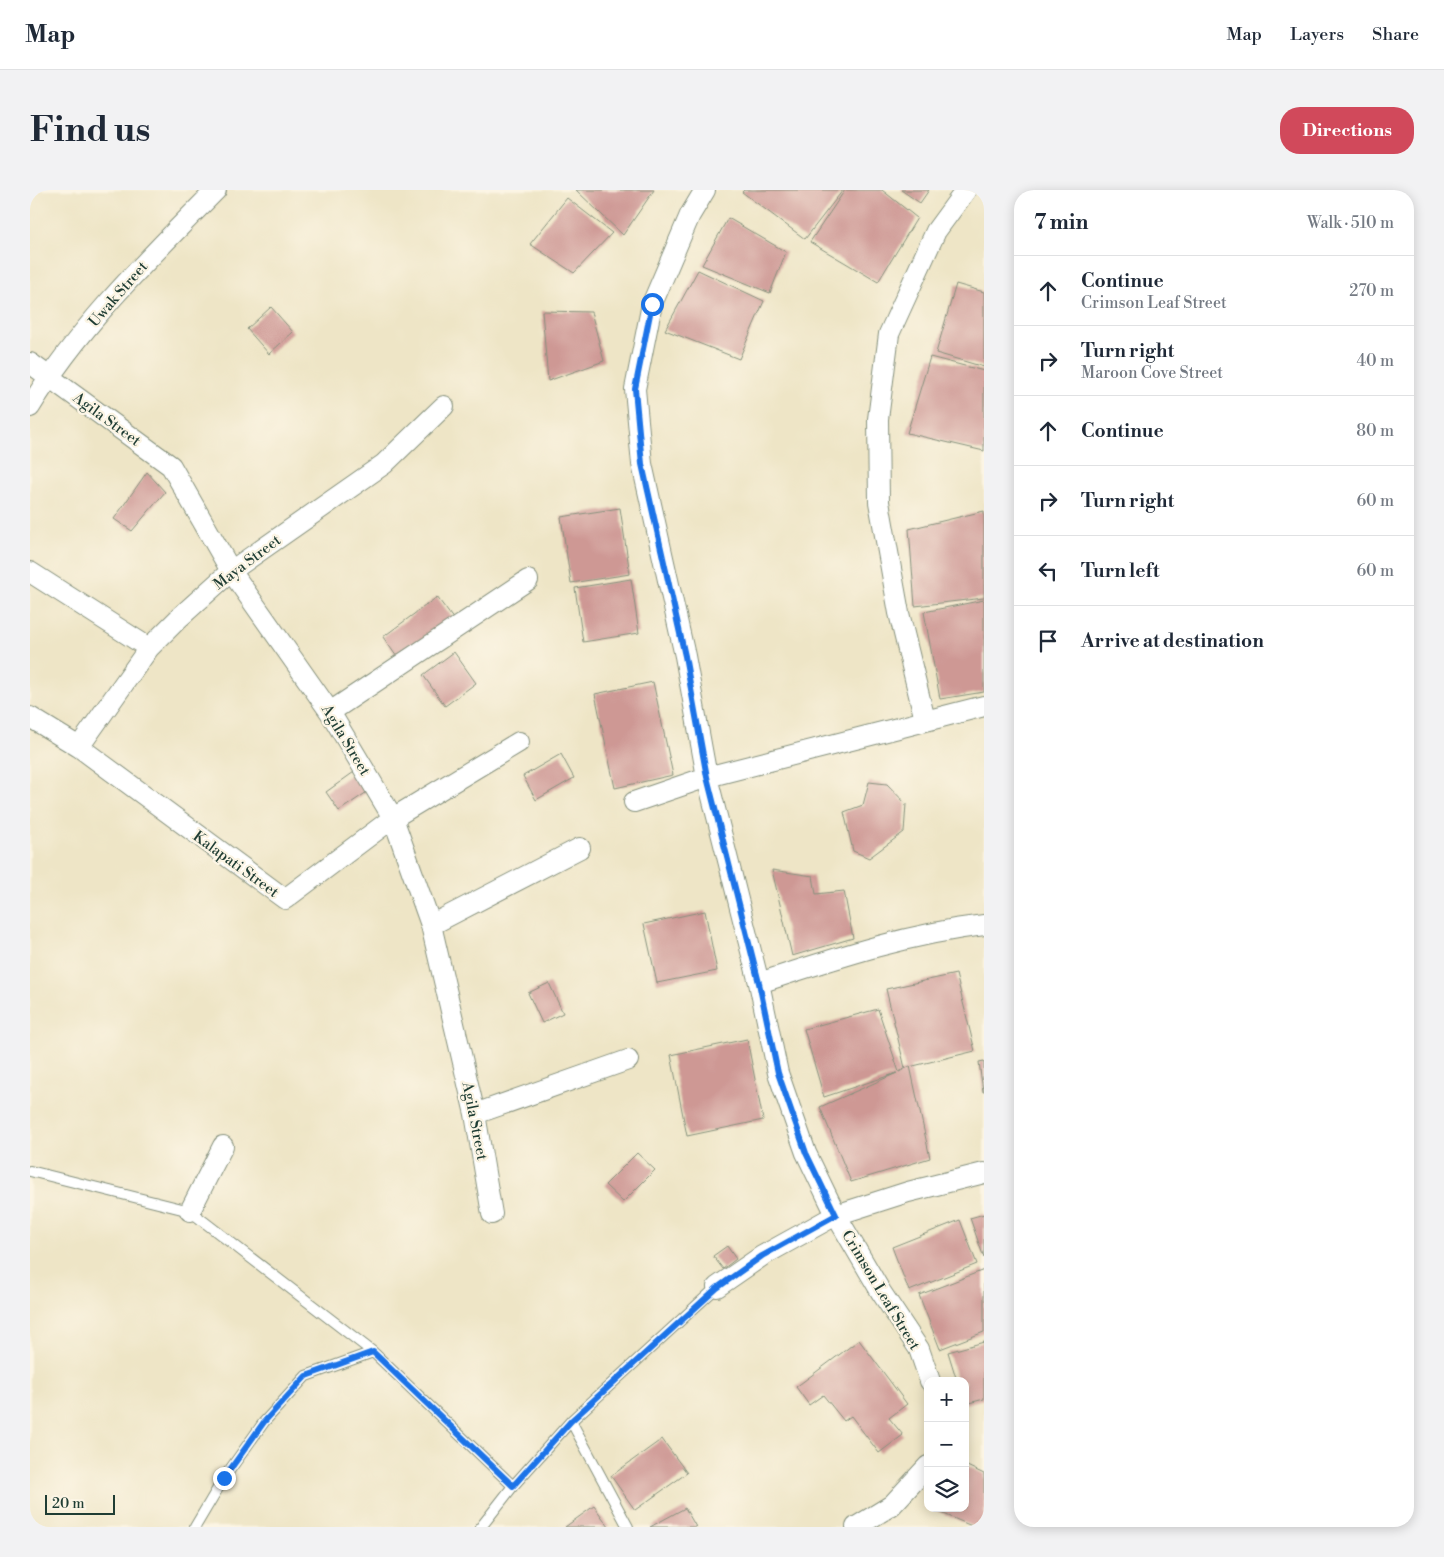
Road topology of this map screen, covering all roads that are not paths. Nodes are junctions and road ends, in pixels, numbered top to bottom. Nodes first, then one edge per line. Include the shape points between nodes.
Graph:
1 (216, 190) edge
2 (706, 190) edge
3 (966, 190) edge
4 (30, 363) edge
5 (49, 376) junction
6 (444, 406) dead end
7 (30, 407) edge
8 (231, 571) junction
9 (30, 572) edge
10 (528, 580) dead end
11 (149, 648) junction
12 (984, 706) edge
13 (330, 712) junction
14 (30, 717) edge
15 (925, 720) junction
16 (520, 742) dead end
17 (79, 747) junction
18 (707, 777) junction
19 (634, 802) dead end
20 (393, 818) junction
21 (580, 848) dead end
22 (430, 925) junction
23 (984, 925) edge
24 (759, 983) junction
25 (628, 1060) dead end
26 (475, 1114) junction
27 (224, 1146) dead end
28 (30, 1171) edge
29 (984, 1172) edge
30 (190, 1211) junction
31 (492, 1214) dead end
32 (836, 1215) junction
33 (717, 1288) joint
34 (373, 1352) junction
35 (929, 1377) edge
36 (571, 1421) junction
37 (927, 1467) edge
38 (513, 1486) junction
39 (195, 1527) edge
40 (481, 1527) edge
41 (628, 1527) edge
42 (856, 1527) edge

1 - 5 street, Uwak Street via 126,282
2 - 18 street, Crimson Leaf Street via 690,215 652,304 635,389 642,464 685,656
3 - 15 street via 936,231 889,334 878,419 879,502 899,613
4 - 5 street, Agila Street
5 - 7 street, Uwak Street
5 - 8 street, Agila Street via 171,466
6 - 8 street, Maya Street via 384,464
8 - 11 street, Maya Street
8 - 13 street, Agila Street
9 - 11 street
10 - 13 street
11 - 17 street, Maya Street
12 - 15 street
13 - 20 street, Agila Street
14 - 17 street, Kalapati Street
15 - 18 street
16 - 20 street, Kalapati Street
17 - 20 street, Kalapati Street via 284,899
18 - 19 street
18 - 24 street, Crimson Leaf Street
20 - 22 street, Agila Street
21 - 22 street
22 - 26 street, Agila Street
23 - 24 street via 955,928 851,952
24 - 32 street, Crimson Leaf Street via 778,1073 806,1153
25 - 26 street
26 - 31 street, Agila Street
27 - 30 street
28 - 30 lane
29 - 32 street
30 - 34 lane
32 - 33 street via 762,1256
32 - 35 street, Crimson Leaf Street via 919,1350
33 - 36 lane
34 - 38 lane
34 - 39 lane via 306,1376 264,1422 224,1478
36 - 38 lane
36 - 41 lane
37 - 42 street via 892,1505
38 - 40 lane

